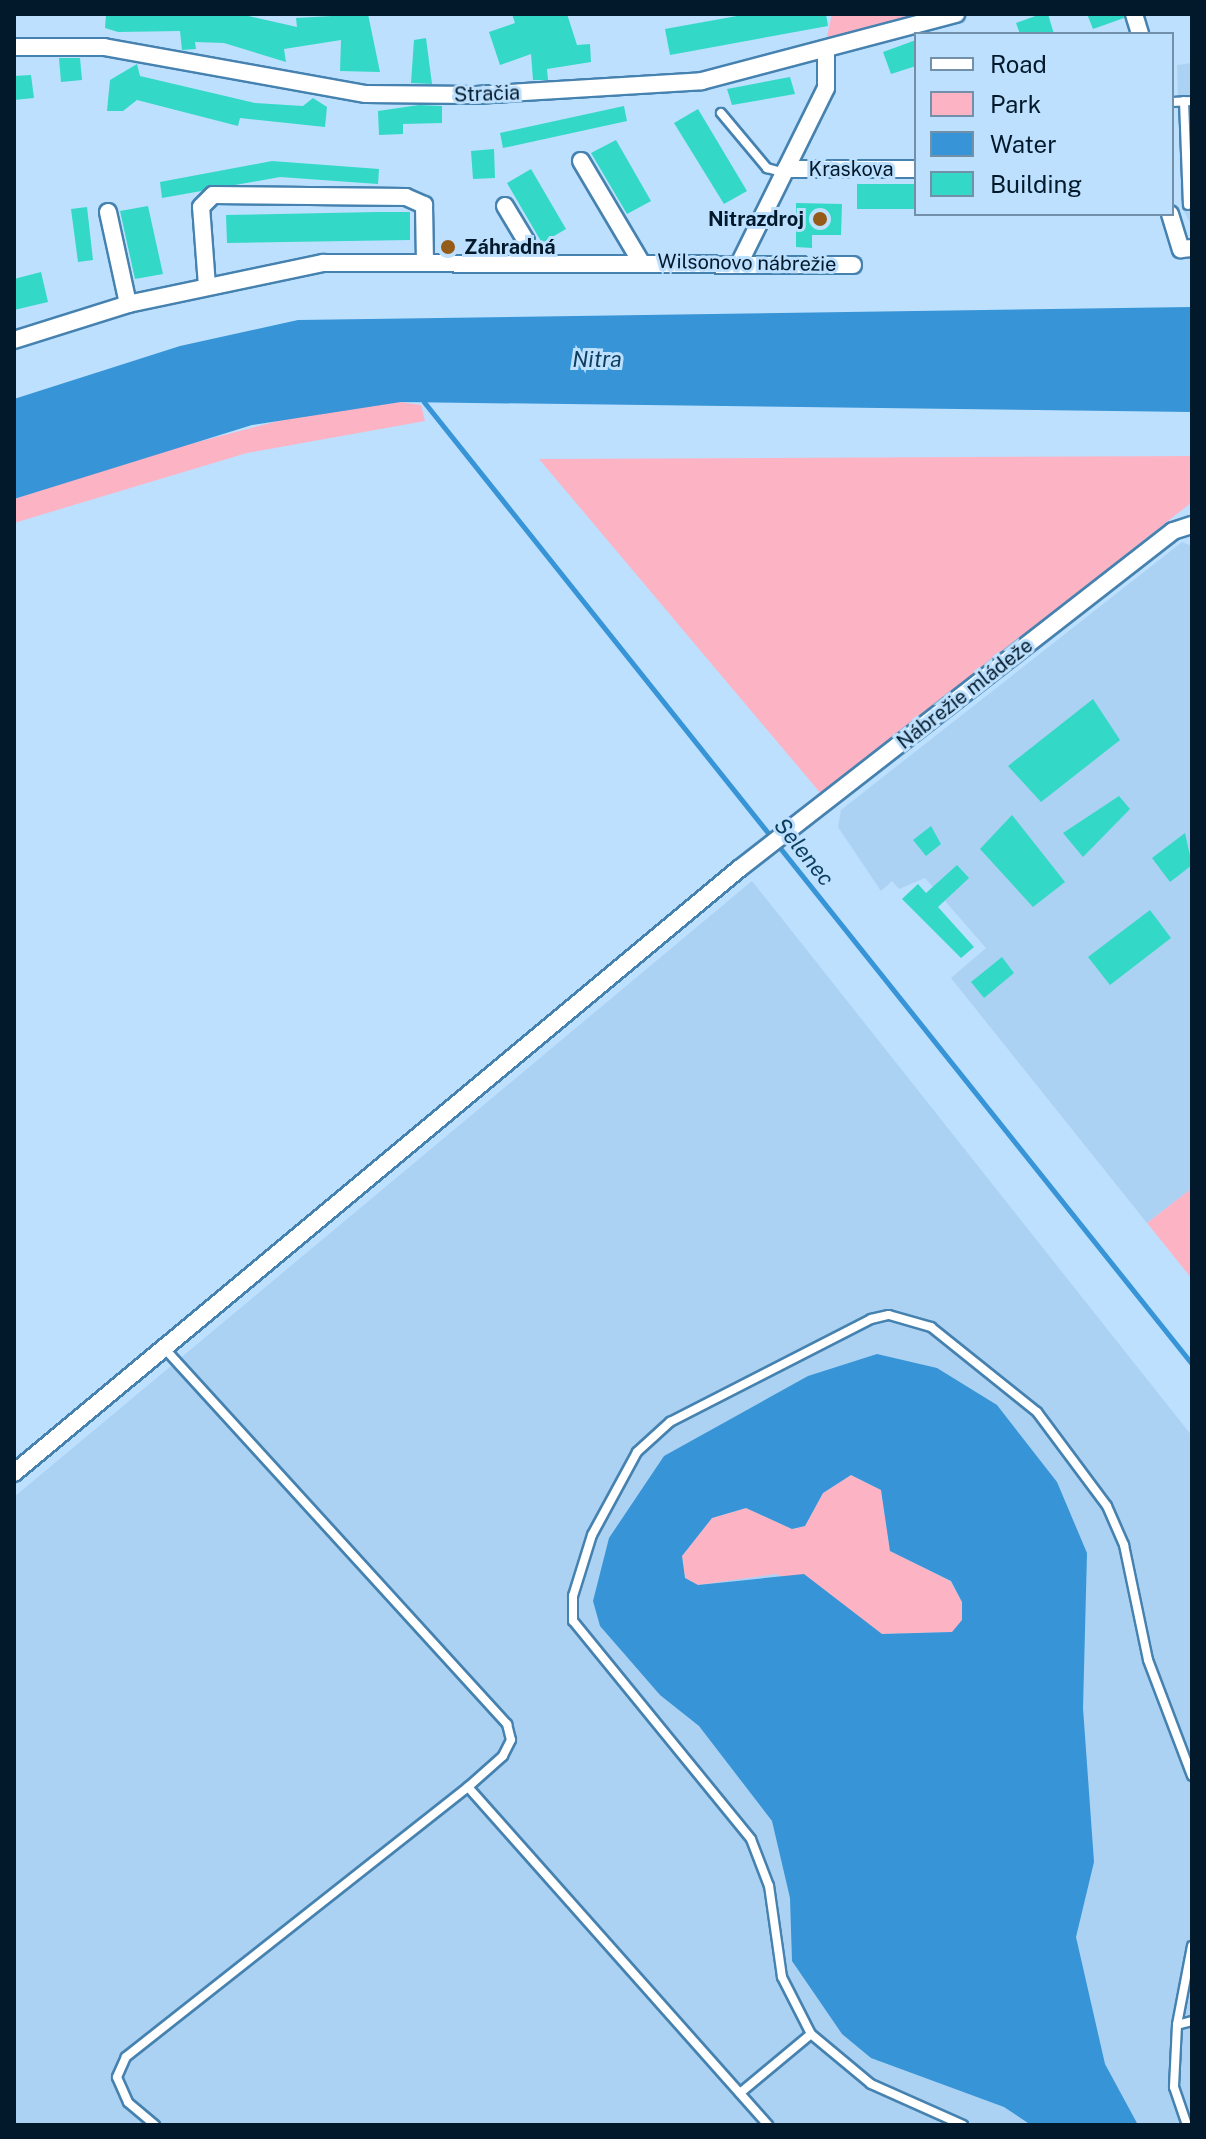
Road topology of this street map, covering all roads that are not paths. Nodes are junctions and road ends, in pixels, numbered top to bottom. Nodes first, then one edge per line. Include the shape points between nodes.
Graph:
1 (956, 14) edge
2 (14, 47) edge
3 (826, 53) junction
4 (1188, 101) edge
5 (721, 113) dead end
6 (581, 161) dead end
7 (914, 169) edge
8 (785, 171) junction
9 (1188, 205) dead end
10 (505, 206) dead end
11 (108, 212) dead end
12 (1171, 216) edge
13 (1192, 248) edge
14 (425, 261) junction
15 (527, 261) junction
16 (641, 262) junction
17 (740, 262) junction
18 (853, 265) dead end
19 (207, 286) junction
20 (128, 304) junction
21 (14, 340) edge
22 (1192, 525) edge
23 (165, 1349) junction
24 (14, 1473) edge
25 (1192, 1776) edge
26 (468, 1787) junction
27 (1192, 1946) edge
28 (1192, 2021) edge
29 (1177, 2025) junction
30 (811, 2034) junction
31 (740, 2093) junction
32 (155, 2125) edge
33 (768, 2125) edge
34 (963, 2125) edge
35 (1187, 2125) edge

1 - 3 street, Stračia
2 - 3 street, Stračia via 104,47 286,85 460,95 702,81
3 - 8 street via 826,88
4 - 9 lane
5 - 8 lane via 767,168
6 - 16 street, Wilsonovo nábrežie
7 - 8 street, Kraskova
8 - 17 street
10 - 15 street via 526,241
11 - 20 street
12 - 13 street via 1181,249
14 - 15 street, Wilsonovo nábrežie
14 - 19 street, Wilsonovo nábrežie via 323,263
14 - 19 street via 424,205 406,197 213,195 201,207
15 - 16 street, Wilsonovo nábrežie
16 - 17 street, Wilsonovo nábrežie
17 - 18 street, Wilsonovo nábrežie
19 - 20 street, Wilsonovo nábrežie
20 - 21 street, Wilsonovo nábrežie
22 - 23 street, Nábrežie mládeže via 1173,531 739,869
23 - 24 street, Nábrežie mládeže
23 - 26 lane via 507,1724 511,1740 503,1756
25 - 30 lane via 1148,1660 1124,1545 1107,1506 1037,1412 931,1327 889,1315 871,1319 670,1422 616,1485 580,1568 573,1621 751,1839 769,1886 782,1977
26 - 31 lane
26 - 32 lane via 126,2057 117,2077 128,2102
27 - 29 lane
28 - 29 lane
29 - 35 lane via 1174,2087
30 - 31 lane
30 - 34 lane via 871,2084
31 - 33 lane

